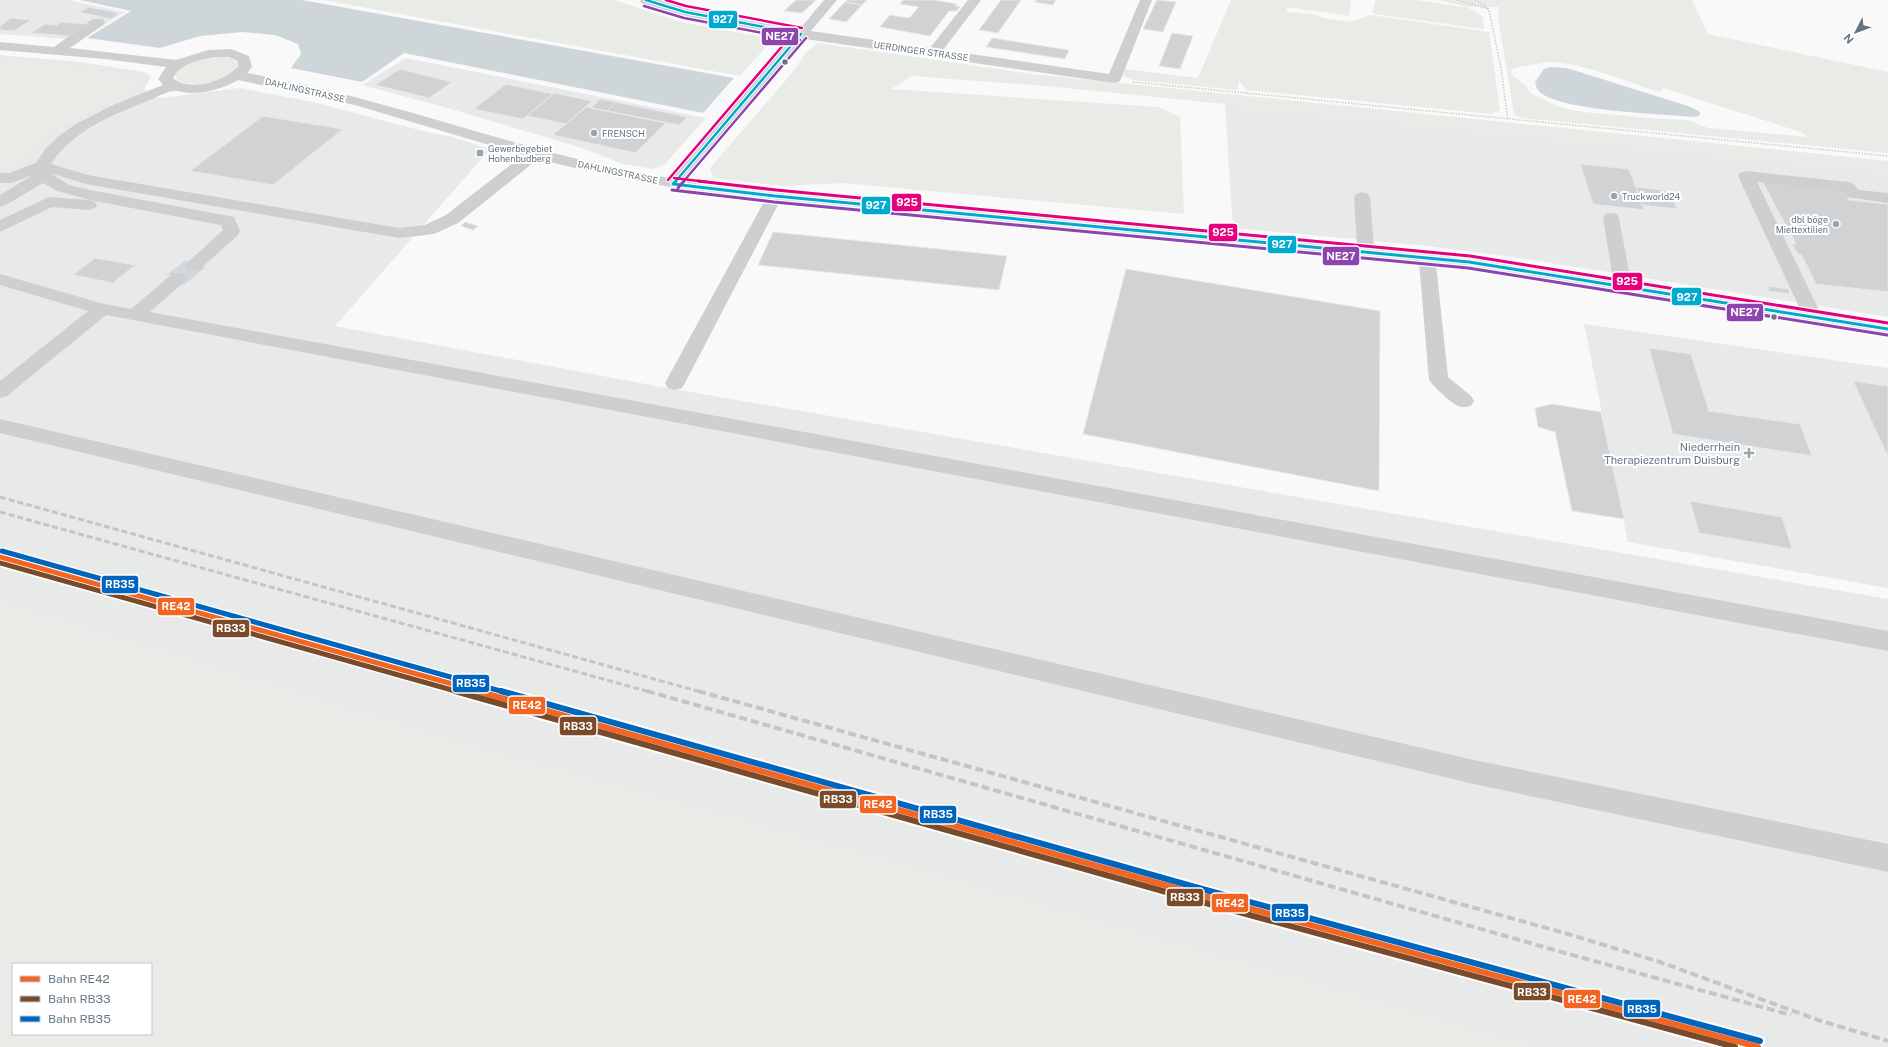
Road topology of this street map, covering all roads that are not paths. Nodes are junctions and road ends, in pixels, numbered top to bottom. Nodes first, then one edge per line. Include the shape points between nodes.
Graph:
1 (646, 0) edge
2 (831, 0) edge
3 (975, 0) edge
4 (1146, 0) edge
5 (98, 22) dead end
6 (801, 34) junction
7 (0, 46) edge
8 (57, 51) junction
9 (934, 53) junction
10 (177, 64) junction
11 (238, 76) junction
12 (172, 86) junction
13 (534, 154) junction
14 (42, 171) junction
15 (0, 178) edge
16 (673, 184) junction
17 (775, 196) junction
18 (1362, 197) dead end
19 (1888, 198) edge
20 (0, 202) edge
21 (1611, 218) dead end
22 (0, 226) edge
23 (232, 231) junction
24 (1366, 252) junction
25 (1427, 258) junction
26 (194, 265) tunnel mouth
27 (178, 278) tunnel mouth
28 (0, 279) edge
29 (1623, 286) junction
30 (102, 309) junction
31 (135, 315) junction
32 (1813, 318) junction
33 (1888, 329) edge
34 (675, 383) dead end
35 (0, 391) edge
36 (1464, 401) dead end
37 (0, 426) edge
38 (1888, 641) edge
39 (1888, 858) edge

1 - 6 street, UERDINGER STRASSE via 685,12
2 - 6 street
3 - 9 street
4 - 9 street, UERDINGER STRASSE via 1114,79
5 - 8 street
6 - 9 street, UERDINGER STRASSE
6 - 16 street
7 - 8 street
8 - 10 street
10 - 11 street via 195,57 231,53 244,58 245,67
10 - 12 street via 168,72 165,79
11 - 12 street via 205,87
11 - 13 street, DAHLINGSTRASSE via 399,112
12 - 14 street via 102,116 70,133 55,146
13 - 14 street via 452,219 428,230 399,233
13 - 16 street, DAHLINGSTRASSE
14 - 15 street
14 - 20 street
14 - 23 street via 63,188 228,221
16 - 17 street, DAHLINGSTRASSE
17 - 24 street, DAHLINGSTRASSE
17 - 34 street
18 - 24 street
19 - 32 street via 1853,194 1848,187 1746,176
21 - 29 street
22 - 23 street via 49,202 84,204
23 - 26 street
24 - 25 street, DAHLINGSTRASSE
25 - 29 street, DAHLINGSTRASSE
25 - 36 street via 1439,380
27 - 31 street
28 - 30 street
29 - 32 street, DAHLINGSTRASSE
30 - 31 street
30 - 35 street
31 - 38 street
32 - 33 street, DAHLINGSTRASSE
37 - 39 street via 1474,772

